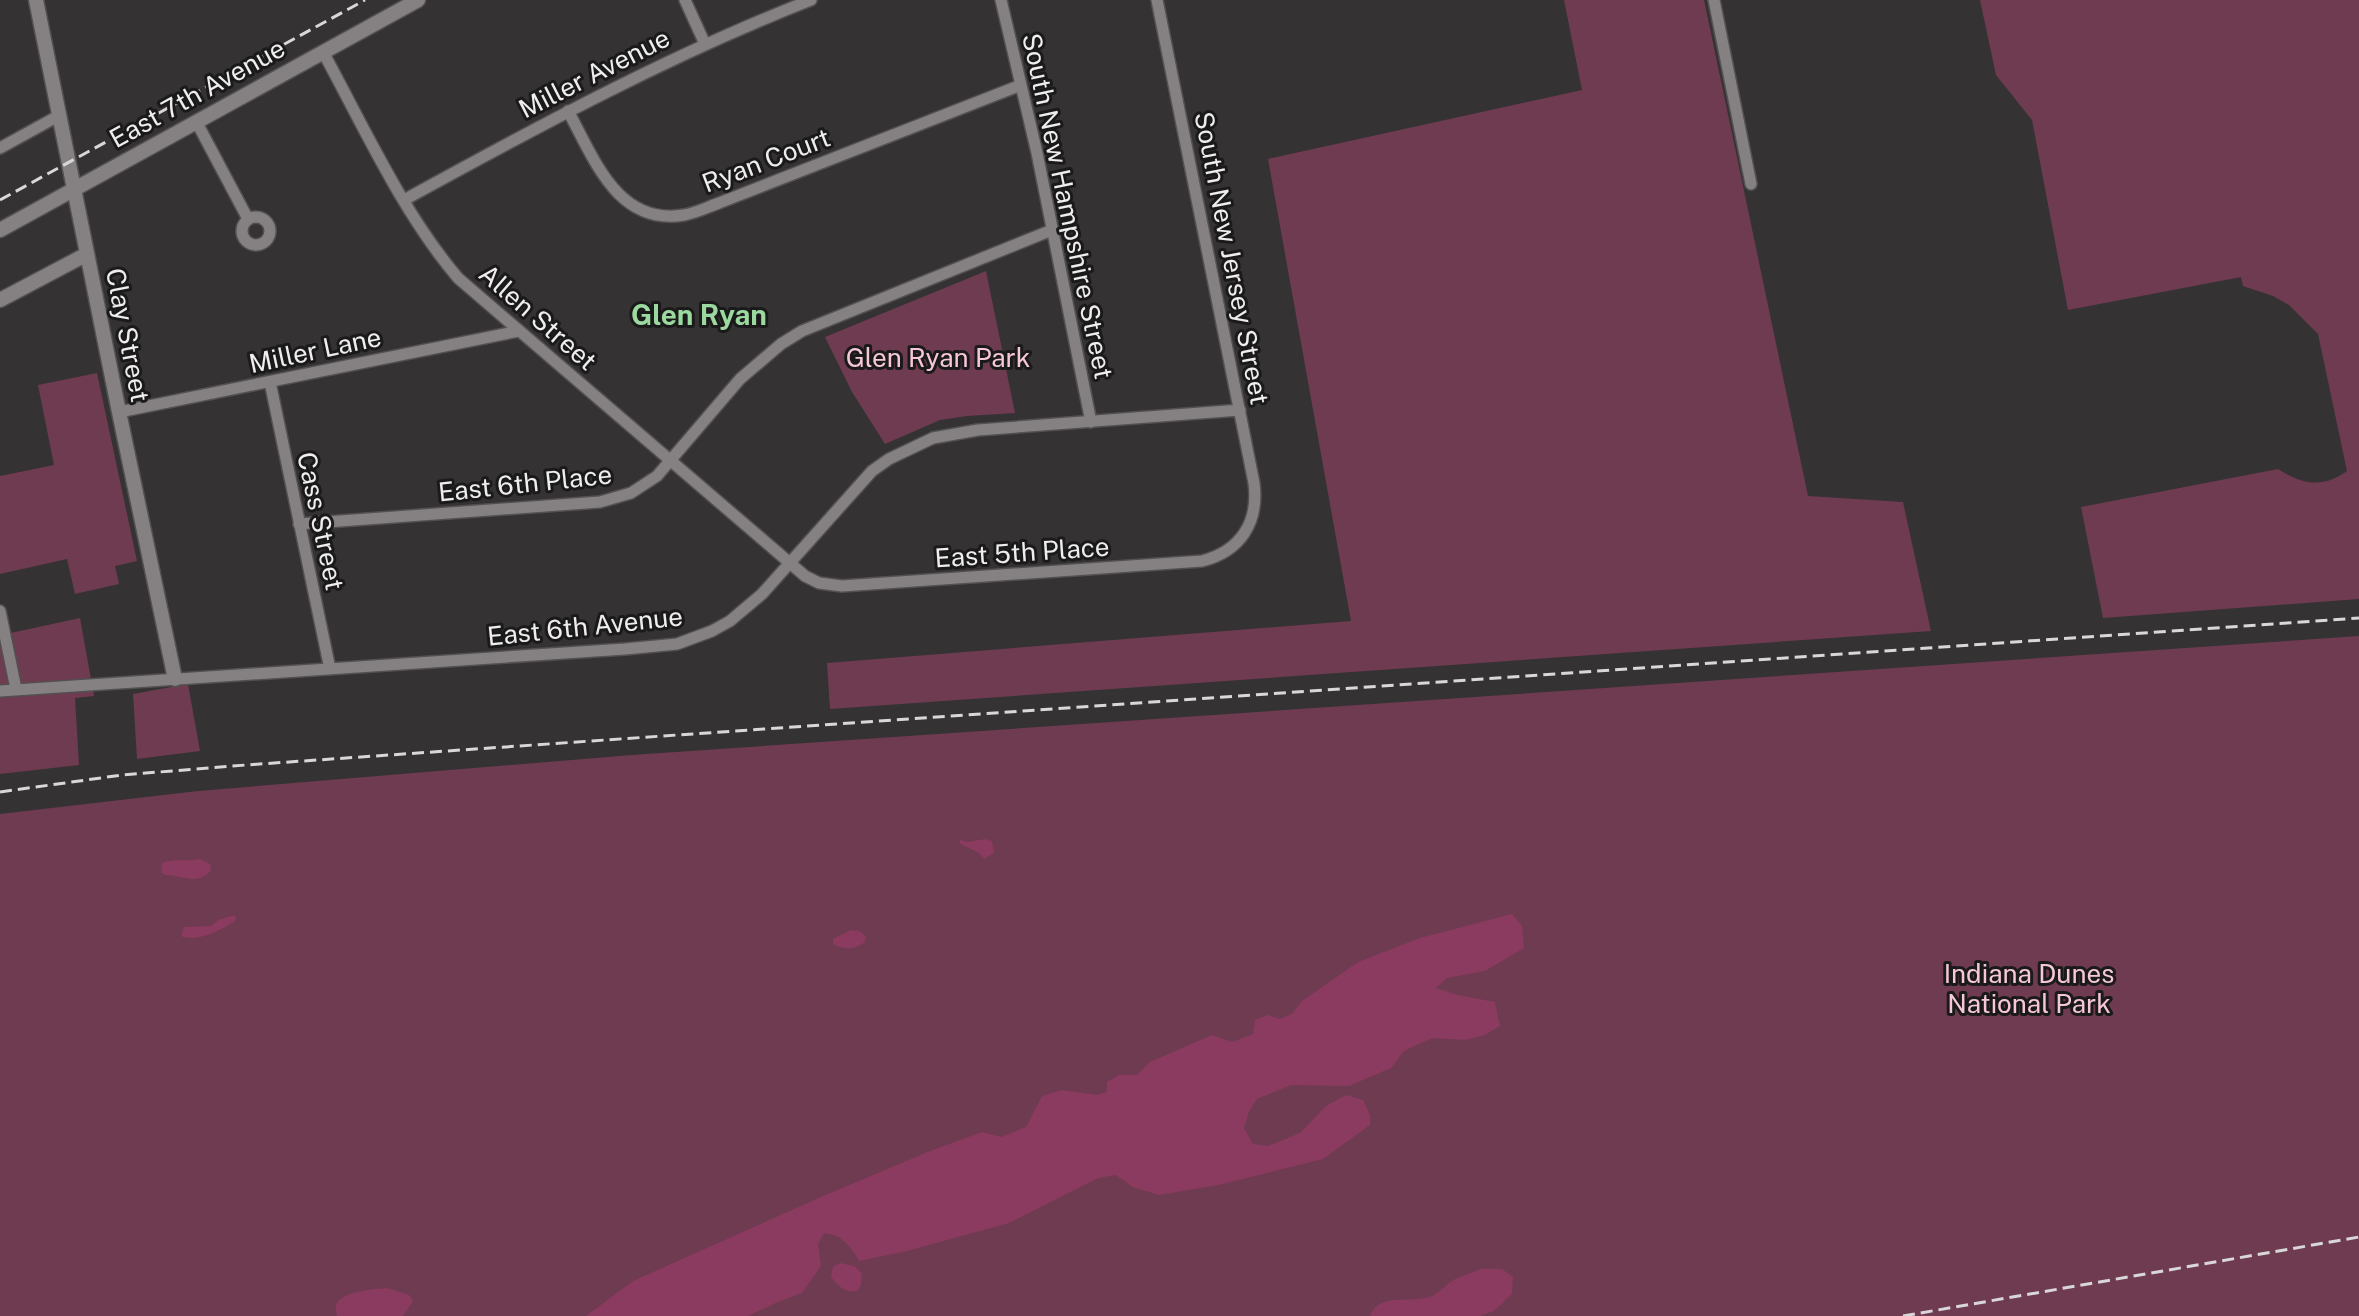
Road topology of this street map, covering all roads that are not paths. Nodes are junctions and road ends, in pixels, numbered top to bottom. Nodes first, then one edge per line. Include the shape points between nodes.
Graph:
1 (36, 0) edge
2 (418, 0) edge
3 (685, 0) edge
4 (811, 0) edge
5 (1001, 0) edge
6 (1157, 0) edge
7 (1714, 0) edge
8 (705, 44) junction
9 (323, 52) junction
10 (1021, 85) junction
11 (568, 111) junction
12 (60, 115) junction
13 (196, 121) junction
14 (0, 148) edge
15 (1751, 184) dead end
16 (74, 188) junction
17 (404, 200) junction
18 (248, 219) dead end
19 (0, 230) edge
20 (1052, 230) junction
21 (87, 254) junction
22 (0, 300) edge
23 (519, 331) junction
24 (270, 382) junction
25 (1240, 410) junction
26 (119, 412) junction
27 (1091, 422) junction
28 (670, 461) junction
29 (299, 524) junction
30 (1250, 525) joint
31 (790, 562) junction
32 (0, 611) edge
33 (330, 669) junction
34 (175, 679) junction
35 (16, 689) junction
36 (0, 691) edge

1 - 12 street, Clay Street
2 - 9 street, East 7th Avenue
3 - 8 street
4 - 8 street, Miller Avenue
5 - 10 street, South New Hampshire Street
6 - 25 street, South New Jersey Street
7 - 15 street
8 - 11 street, Miller Avenue
9 - 13 street, East 7th Avenue
9 - 17 street, Allen Street
10 - 11 street, Ryan Court via 719,203 668,216 647,212 613,189
10 - 20 street, South New Hampshire Street
11 - 17 street, Miller Avenue
12 - 14 street
12 - 16 street, Clay Street
13 - 16 street, East 7th Avenue
13 - 18 street
16 - 19 street, East 7th Avenue
16 - 21 street, Clay Street
17 - 23 street, Allen Street via 458,278
20 - 27 street, South New Hampshire Street
20 - 28 street, East 6th Place via 802,331 740,379
21 - 22 street
21 - 26 street, Clay Street
23 - 24 street, Miller Lane
23 - 28 street, Allen Street
24 - 26 street, Miller Lane
24 - 29 street, Cass Street
25 - 27 street, East 6th Avenue
25 - 30 street, South New Jersey Street via 1256,496
26 - 34 street, Clay Street
27 - 31 street, East 6th Avenue via 955,432 912,446 872,471
28 - 29 street, East 6th Place via 645,485 600,502
28 - 31 street, Allen Street
29 - 33 street, Cass Street
30 - 31 street, East 5th Place via 1225,553 1188,563 842,586 819,583
31 - 33 street, East 6th Avenue via 730,621 677,644
32 - 35 street
33 - 34 street, East 6th Avenue
34 - 35 street, East 6th Avenue
35 - 36 street, East 6th Avenue

